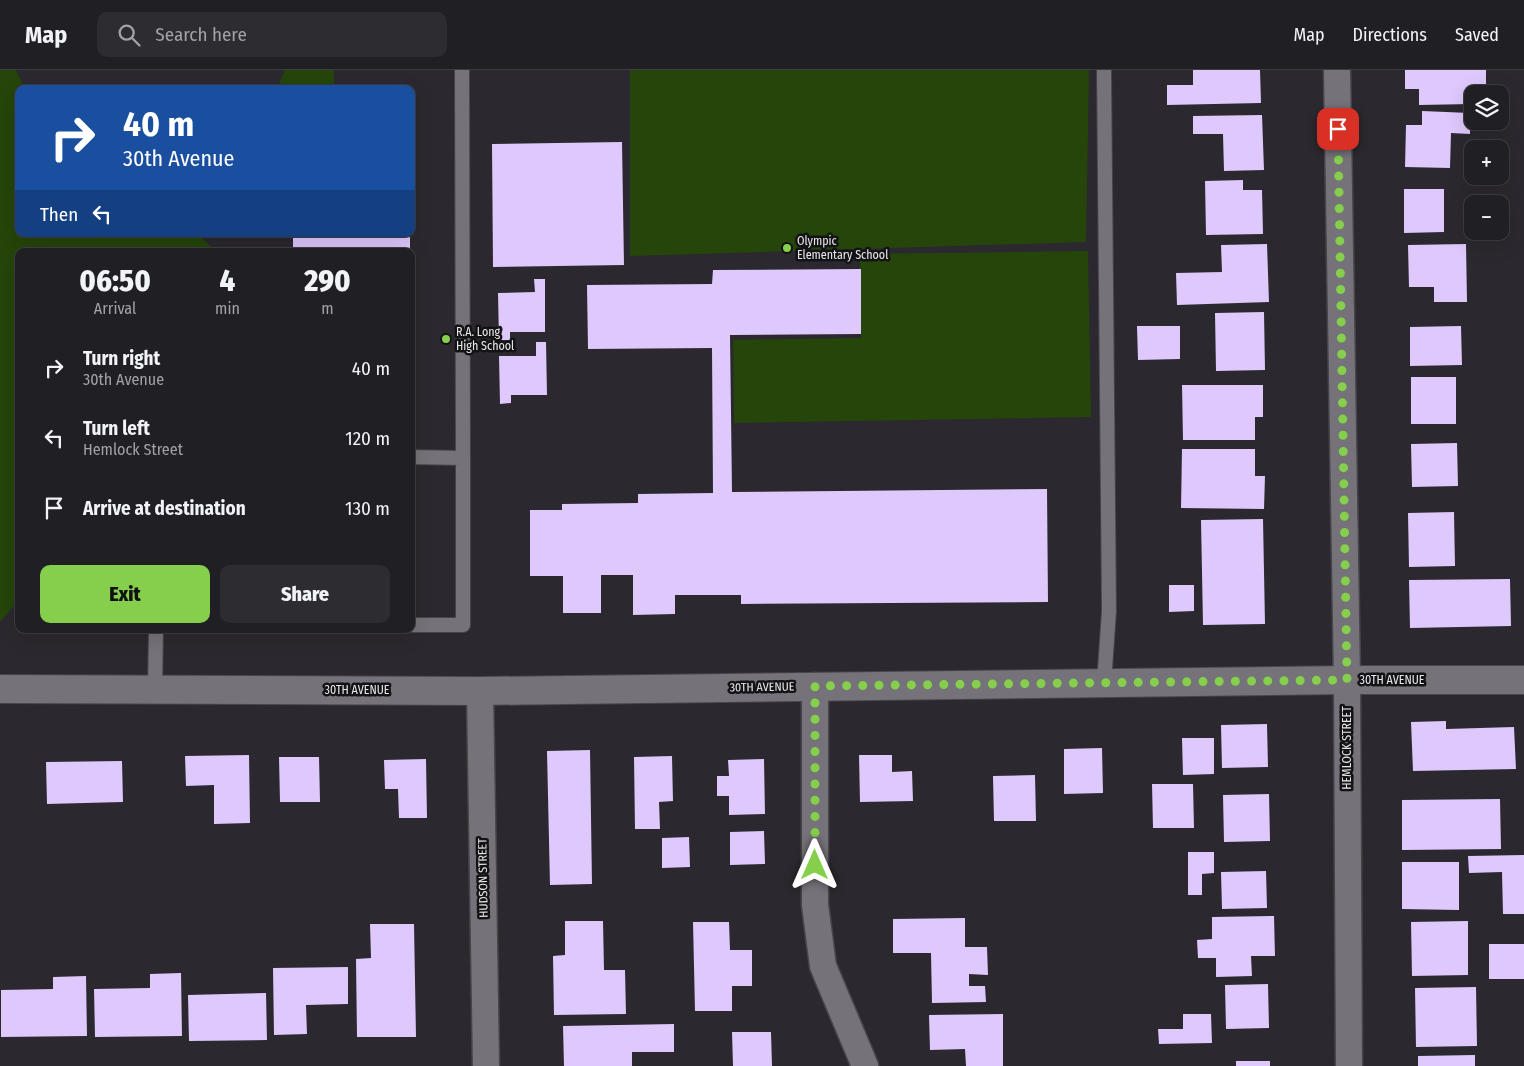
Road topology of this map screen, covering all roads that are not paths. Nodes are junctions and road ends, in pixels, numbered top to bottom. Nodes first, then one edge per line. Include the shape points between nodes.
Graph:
1 (462, 70) edge
2 (1104, 70) edge
3 (1337, 70) edge
4 (415, 458) edge
5 (463, 458) junction
6 (415, 625) edge
7 (156, 633) edge
8 (1347, 680) junction
9 (1524, 680) edge
10 (1104, 683) junction
11 (815, 686) junction
12 (0, 689) edge
13 (155, 689) junction
14 (480, 691) junction
15 (486, 1066) edge
16 (865, 1066) edge
17 (1349, 1066) edge

1 - 5 lane
2 - 10 lane via 1110,611
3 - 8 street, HEMLOCK STREET
4 - 5 lane
5 - 6 lane via 464,625
7 - 13 lane
8 - 9 street, 30TH AVENUE
8 - 10 street, 30TH AVENUE
8 - 17 street, HEMLOCK STREET
10 - 11 street, 30TH AVENUE
11 - 14 street, 30TH AVENUE
11 - 16 street via 815,905 822,966
12 - 13 street, 30TH AVENUE
13 - 14 street, 30TH AVENUE
14 - 15 street, HUDSON STREET

